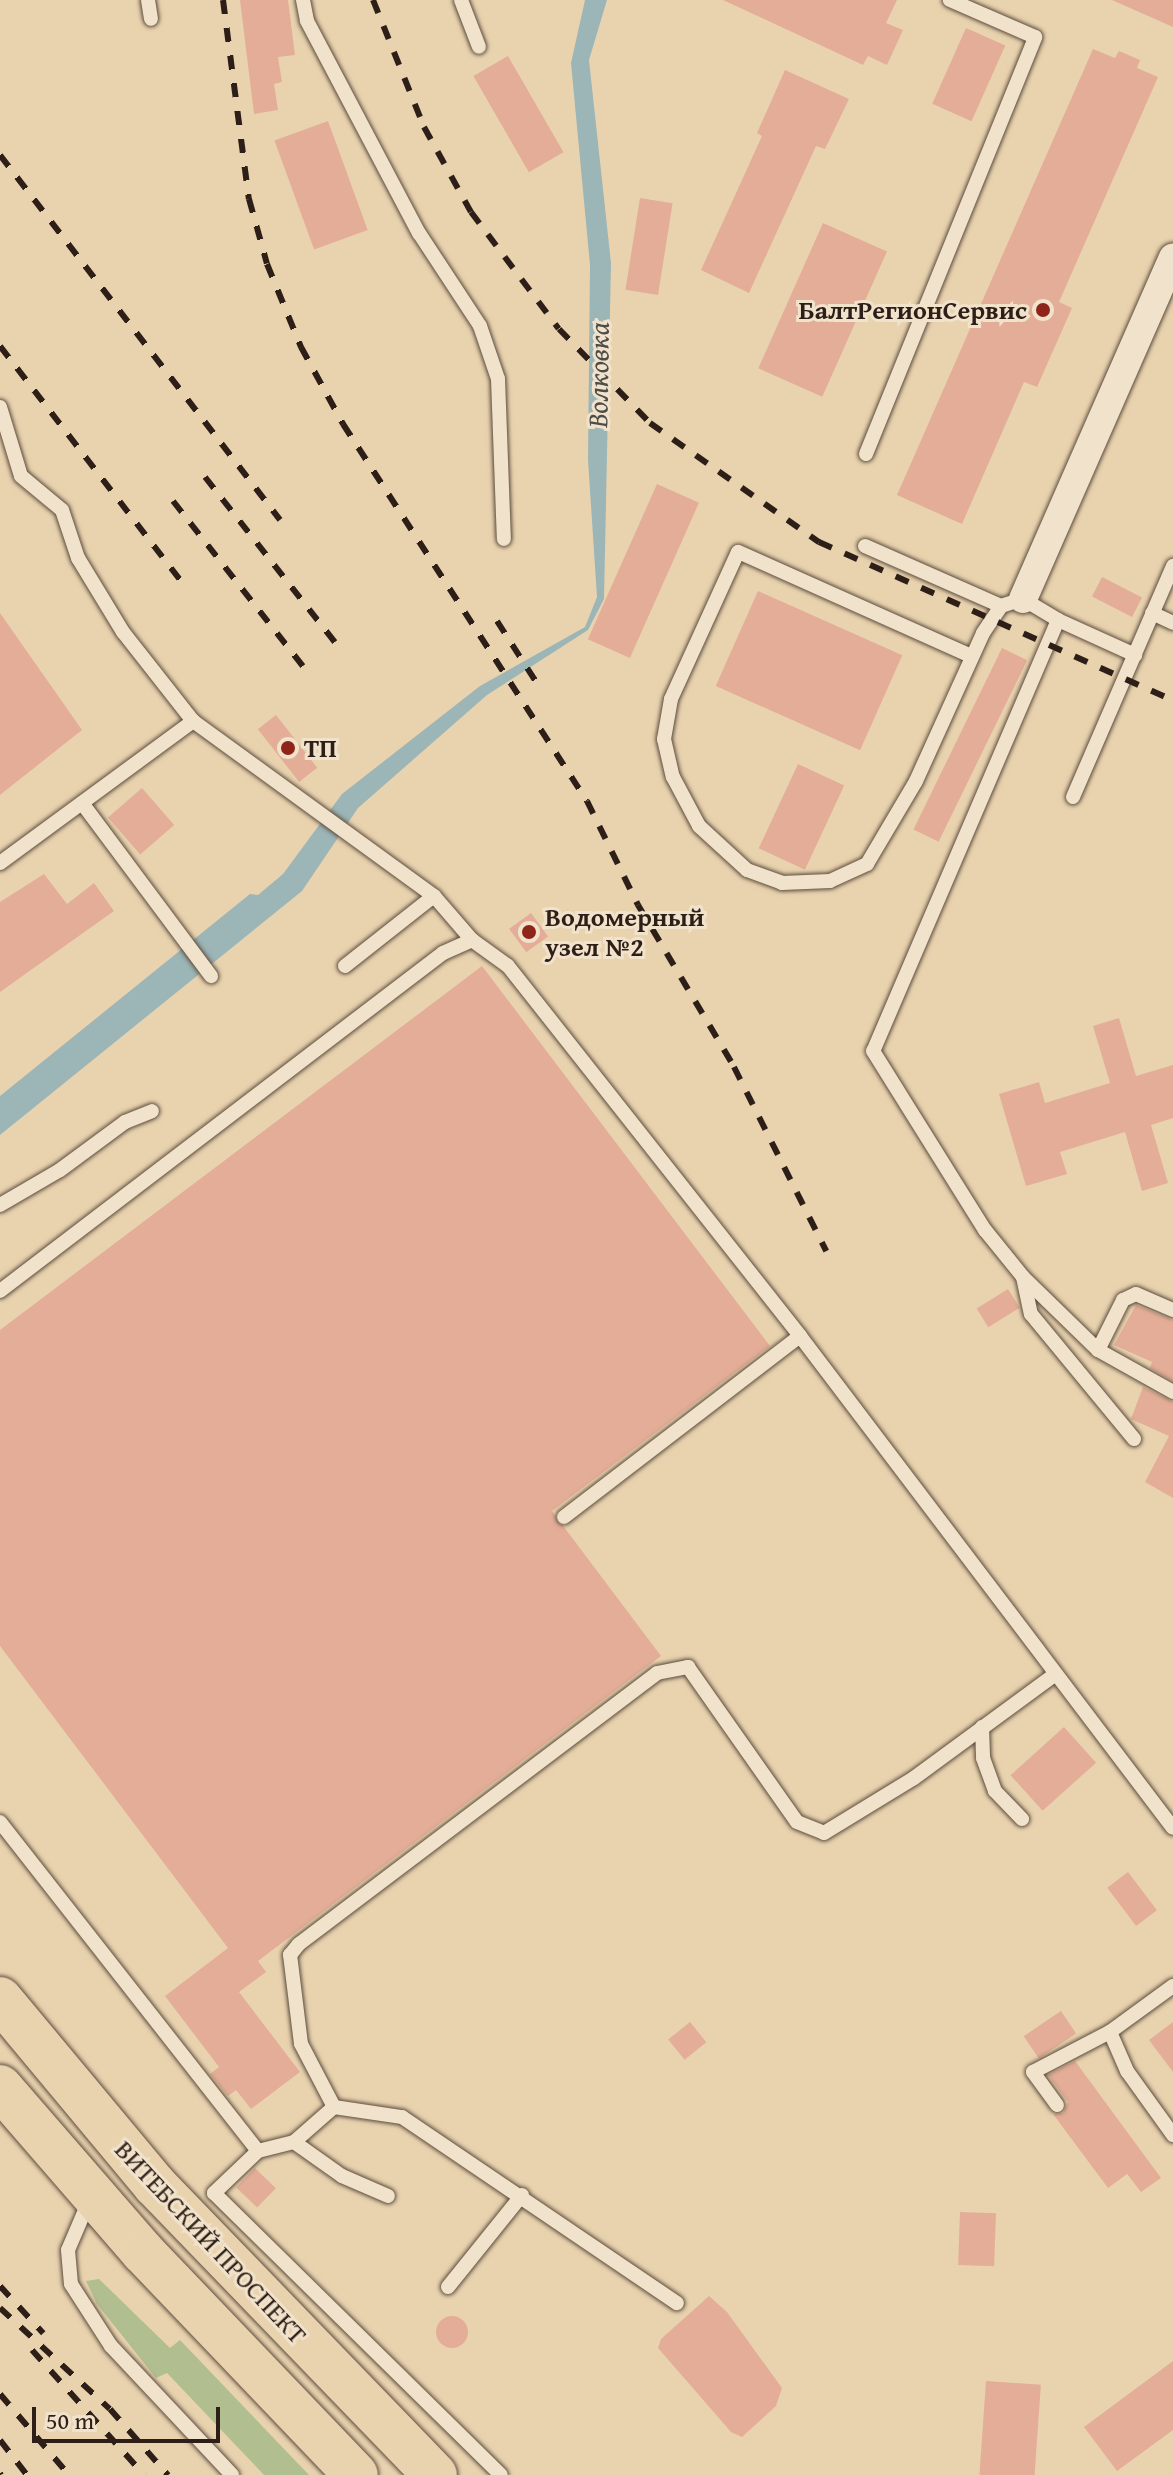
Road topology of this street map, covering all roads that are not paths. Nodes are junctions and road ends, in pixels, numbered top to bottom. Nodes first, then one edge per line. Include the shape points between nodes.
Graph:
1 (148, 0) edge
2 (303, 0) edge
3 (461, 0) edge
4 (950, 0) edge
5 (151, 19) dead end
6 (479, 47) dead end
7 (1173, 258) edge
8 (0, 407) edge
9 (866, 454) dead end
10 (504, 539) dead end
11 (865, 546) dead end
12 (1173, 566) edge
13 (1012, 602) junction
14 (1152, 613) junction
15 (1058, 620) junction
16 (1173, 623) edge
17 (1135, 655) junction
18 (971, 656) junction
19 (193, 721) junction
20 (1073, 797) dead end
21 (82, 803) junction
22 (0, 863) edge
23 (434, 896) junction
24 (472, 940) junction
25 (345, 966) dead end
26 (211, 976) dead end
27 (152, 1111) dead end
28 (0, 1205) edge
29 (1023, 1277) junction
30 (0, 1291) edge
31 (1173, 1310) edge
32 (800, 1336) junction
33 (1098, 1350) junction
34 (1173, 1392) edge
35 (1134, 1439) dead end
36 (564, 1517) dead end
37 (1054, 1675) junction
38 (982, 1727) junction
39 (1022, 1819) dead end
40 (0, 1822) edge
41 (1173, 1828) edge
42 (1173, 1986) edge
43 (0, 1999) edge
44 (1110, 2032) junction
45 (0, 2087) edge
46 (1057, 2105) dead end
47 (334, 2107) junction
48 (1173, 2135) edge
49 (294, 2142) junction
50 (258, 2151) junction
51 (92, 2195) junction
52 (522, 2195) junction
53 (388, 2196) dead end
54 (448, 2287) dead end
55 (677, 2303) dead end
56 (232, 2475) edge
57 (356, 2475) edge
58 (435, 2475) edge
59 (501, 2475) edge

1 - 5 lane
2 - 10 lane via 307,21 419,233 480,326 498,379
3 - 6 lane
4 - 9 lane via 1035,37
7 - 13 street
8 - 19 lane via 21,476 62,510 78,558 123,632
11 - 13 lane
12 - 14 lane
13 - 15 lane
13 - 18 lane
14 - 16 lane
14 - 17 lane
15 - 17 lane
15 - 29 lane via 873,1051 977,1218
17 - 20 lane
18 - 18 lane via 916,781 867,864 830,881 782,883 747,870 699,826 673,777 664,739 671,699 738,552
19 - 21 lane
19 - 23 lane
21 - 22 lane
21 - 26 lane
23 - 24 lane
23 - 25 lane
24 - 30 lane via 443,953
24 - 32 lane via 508,966
27 - 28 lane via 125,1122 60,1170
29 - 33 lane
29 - 35 lane via 1031,1314
31 - 33 lane via 1136,1294 1123,1300
32 - 36 lane
32 - 37 lane
33 - 34 lane
37 - 38 lane
37 - 41 lane
38 - 39 lane via 983,1758 995,1791
38 - 47 lane via 869,1809 824,1833 797,1822 688,1667 657,1673 290,1955 301,2044
40 - 50 lane
42 - 44 lane
43 - 58 main road, ВИТЕБСКИЙ ПРОСПЕКТ via 155,2185
44 - 46 lane via 1033,2072
44 - 48 lane via 1127,2071
45 - 51 main road, ВИТЕБСКИЙ ПРОСПЕКТ
47 - 49 lane
47 - 52 lane via 402,2117
49 - 50 lane
49 - 53 lane via 342,2176
50 - 59 lane via 214,2193
51 - 56 lane via 68,2250 71,2284 111,2346
51 - 57 main road, ВИТЕБСКИЙ ПРОСПЕКТ
52 - 54 lane
52 - 55 lane

